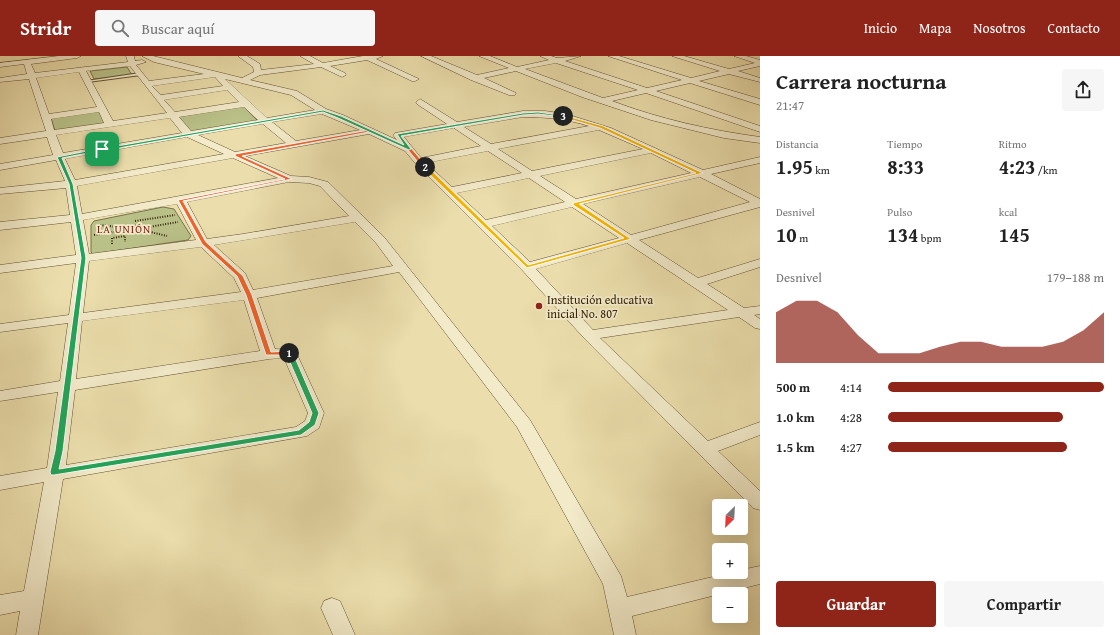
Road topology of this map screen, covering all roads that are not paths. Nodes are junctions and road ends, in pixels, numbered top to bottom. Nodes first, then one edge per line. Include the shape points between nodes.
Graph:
1 (77, 56) edge
2 (146, 56) edge
3 (242, 56) edge
4 (304, 56) edge
5 (379, 56) edge
6 (425, 56) edge
7 (484, 56) edge
8 (544, 56) edge
9 (577, 56) edge
10 (612, 56) edge
11 (676, 56) edge
12 (738, 56) edge
13 (63, 57) edge
14 (366, 57) edge
15 (131, 60) edge
16 (157, 60) junction
17 (557, 60) junction
18 (760, 63) edge
19 (22, 64) edge
20 (0, 65) edge
21 (322, 65) junction
22 (517, 69) junction
23 (82, 70) junction
24 (728, 71) junction
25 (258, 73) junction
26 (140, 74) junction
27 (217, 74) junction
28 (342, 75) dead end
29 (474, 78) junction
30 (415, 79) dead end
31 (0, 80) edge
32 (690, 80) junction
33 (760, 80) edge
34 (88, 81) junction
35 (242, 81) junction
36 (146, 84) junction
37 (228, 88) junction
38 (646, 91) junction
39 (512, 93) dead end
40 (158, 98) junction
41 (420, 102) dead end
42 (603, 102) junction
43 (760, 102) edge
44 (246, 104) junction
45 (102, 109) junction
46 (323, 111) junction
47 (172, 116) junction
48 (45, 117) junction
49 (264, 121) junction
50 (110, 125) junction
51 (456, 126) junction
52 (601, 127) junction
53 (760, 129) edge
54 (369, 131) junction
55 (51, 134) junction
56 (189, 135) junction
57 (760, 140) edge
58 (0, 141) edge
59 (295, 145) junction
60 (490, 148) junction
61 (409, 149) junction
62 (652, 150) junction
63 (237, 155) junction
64 (59, 157) junction
65 (760, 160) edge
66 (419, 161) junction
67 (0, 167) edge
68 (701, 173) junction
69 (530, 174) junction
70 (289, 179) junction
71 (71, 184) junction
72 (0, 191) edge
73 (449, 191) junction
74 (575, 204) junction
75 (760, 204) edge
76 (177, 206) junction
77 (77, 218) junction
78 (357, 218) junction
79 (484, 224) junction
80 (0, 226) edge
81 (629, 239) junction
82 (203, 242) junction
83 (83, 258) junction
84 (760, 263) edge
85 (527, 267) junction
86 (402, 268) junction
87 (0, 269) edge
88 (696, 283) junction
89 (249, 295) junction
90 (760, 310) edge
91 (741, 313) junction
92 (77, 318) junction
93 (760, 325) edge
94 (0, 328) edge
95 (589, 336) junction
96 (268, 354) junction
97 (67, 387) junction
98 (0, 396) edge
99 (760, 428) edge
100 (704, 448) junction
101 (54, 472) junction
102 (0, 483) edge
103 (760, 503) edge
104 (760, 575) edge
105 (33, 599) junction
106 (0, 605) edge
107 (332, 608) dead end
108 (619, 609) junction
109 (28, 635) edge
110 (344, 635) edge
111 (625, 635) edge

1 - 13 street
2 - 16 street
3 - 25 street via 257,66
4 - 21 street
5 - 14 street
6 - 29 street
7 - 22 street
8 - 17 street
9 - 17 street
10 - 32 street
11 - 24 street
12 - 18 street
13 - 19 street
14 - 21 street
14 - 30 street
15 - 16 street
15 - 23 street
15 - 26 street
16 - 27 street
17 - 22 street
17 - 38 street
18 - 24 street
19 - 20 street
19 - 23 street
19 - 31 street
19 - 48 street
21 - 25 street
21 - 28 street
22 - 29 street
22 - 42 street
23 - 34 street
24 - 32 street
24 - 33 street
25 - 35 street
26 - 34 lane
26 - 36 street
27 - 35 street
27 - 36 street
27 - 37 street
29 - 39 street
32 - 38 street
32 - 43 street
34 - 45 street
35 - 46 street via 294,93
36 - 40 street
37 - 40 street
37 - 44 street
38 - 42 street
38 - 53 street
40 - 47 street
41 - 51 street
42 - 57 street via 668,123 725,136
44 - 47 street
44 - 49 street
45 - 48 street
45 - 50 street
46 - 49 street
46 - 54 street
47 - 50 street
47 - 56 street
48 - 55 street
49 - 56 street
49 - 59 street
50 - 55 street
51 - 52 street via 538,113 558,115
51 - 60 street
51 - 61 street via 398,135
52 - 60 street
52 - 62 street
54 - 59 street
54 - 61 street
55 - 58 street
55 - 64 street
56 - 63 street
56 - 64 street
59 - 63 street
60 - 66 street
60 - 69 street
61 - 66 street
62 - 68 street
62 - 69 street
63 - 70 street
63 - 71 street
64 - 67 street
64 - 71 street
65 - 68 street
66 - 73 street
68 - 74 street
68 - 75 street
69 - 73 street
69 - 74 street
70 - 76 street
70 - 78 street via 324,184
71 - 72 street
71 - 77 street
73 - 79 street
74 - 79 street
74 - 81 street
75 - 81 street
76 - 77 street
76 - 82 street
77 - 80 street
77 - 83 street
78 - 82 street via 243,238
78 - 86 street via 380,240
79 - 85 street
81 - 85 street
81 - 88 street
82 - 83 street
82 - 89 street via 240,276
83 - 87 street
83 - 92 street
84 - 88 street
85 - 95 street
86 - 89 street
86 - 108 street via 524,424 613,583
88 - 91 street
89 - 92 street
89 - 96 street
90 - 91 street
91 - 93 street
91 - 95 street
92 - 94 street
92 - 97 street
95 - 100 street
96 - 97 street
96 - 101 street via 290,353 316,413 313,424 301,432
97 - 98 street
97 - 101 street
99 - 100 street
100 - 103 street
101 - 102 street
101 - 105 street
104 - 108 street
105 - 106 street
105 - 109 street
107 - 110 street
108 - 111 street

